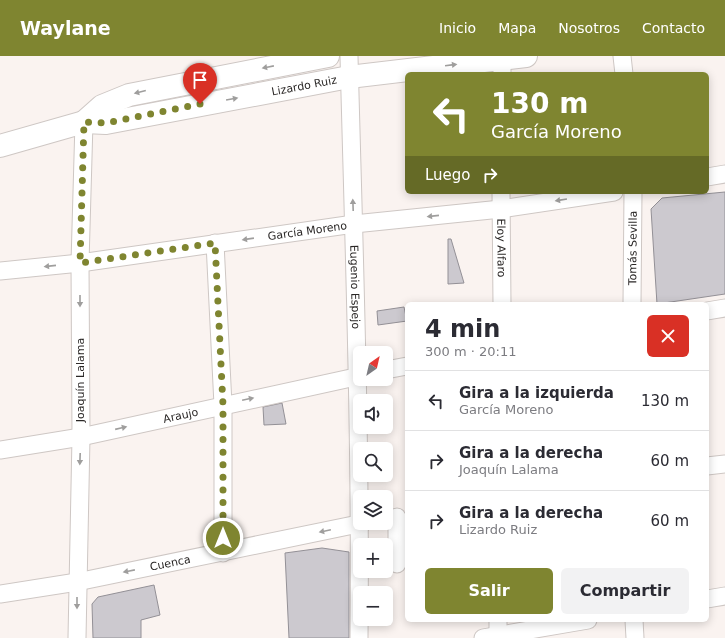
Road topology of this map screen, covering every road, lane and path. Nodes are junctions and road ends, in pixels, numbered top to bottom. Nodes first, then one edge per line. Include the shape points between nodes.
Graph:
1 (328, 56) edge
2 (349, 56) edge
3 (526, 56) edge
4 (622, 56) edge
5 (502, 66) edge
6 (419, 72) edge
7 (624, 72) edge
8 (405, 73) edge
9 (349, 77) junction
10 (84, 122) junction
11 (0, 146) edge
12 (725, 174) edge
13 (709, 177) edge
14 (501, 194) edge
15 (601, 194) edge
16 (633, 194) edge
17 (501, 209) junction
18 (354, 224) junction
19 (215, 243) junction
20 (80, 263) junction
21 (0, 271) edge
22 (502, 302) edge
23 (632, 302) edge
24 (725, 308) edge
25 (709, 311) edge
26 (358, 346) edge
27 (405, 366) edge
28 (393, 369) edge
29 (353, 377) edge
30 (359, 386) edge
31 (223, 405) junction
32 (81, 437) junction
33 (0, 450) edge
34 (725, 464) edge
35 (709, 466) edge
36 (361, 490) edge
37 (397, 517) edge
38 (353, 525) edge
39 (362, 530) edge
40 (223, 553) junction
41 (397, 564) dead end
42 (77, 582) junction
43 (0, 594) edge
44 (725, 596) edge
45 (709, 599) edge
46 (574, 622) edge
47 (634, 622) edge
48 (494, 633) edge
49 (77, 638) edge
50 (359, 638) edge
51 (635, 638) edge

1 -> 10 main road, Lizardo Ruiz via 129,95 102,106
2 - 9 street, Eugenio Espejo
3 - 5 main road, Lizardo Ruiz
4 - 7 street
6 -> 5 main road, Lizardo Ruiz
9 -> 8 main road, Lizardo Ruiz
10 -> 9 main road, Lizardo Ruiz via 106,123
18 -> 9 street, Eugenio Espejo
10 - 11 main road, Lizardo Ruiz
10 - 20 street, Joaquín Lalama
12 - 13 street
14 - 17 street, Eloy Alfaro
15 -> 17 street, García Moreno
16 - 23 street, Tomás Sevilla
17 -> 18 street, García Moreno
17 - 22 street, Eloy Alfaro
18 -> 19 street, García Moreno
18 - 26 street, Eugenio Espejo
19 - 20 street, García Moreno
19 - 31 street
20 -> 21 street, García Moreno
20 -> 32 street, Joaquín Lalama
24 - 25 street
27 - 28 street
31 -> 29 street, Araujo
30 - 36 street, Eugenio Espejo
32 -> 31 street, Araujo
31 - 40 street
32 - 33 street, Araujo
32 -> 42 street, Joaquín Lalama
34 - 35 street
37 - 41 street
38 -> 40 street, Cuenca
39 - 50 street, Eugenio Espejo
40 -> 42 street, Cuenca
42 - 43 street, Cuenca
42 -> 49 street, Joaquín Lalama
44 - 45 street
46 - 48 street
47 - 51 street

